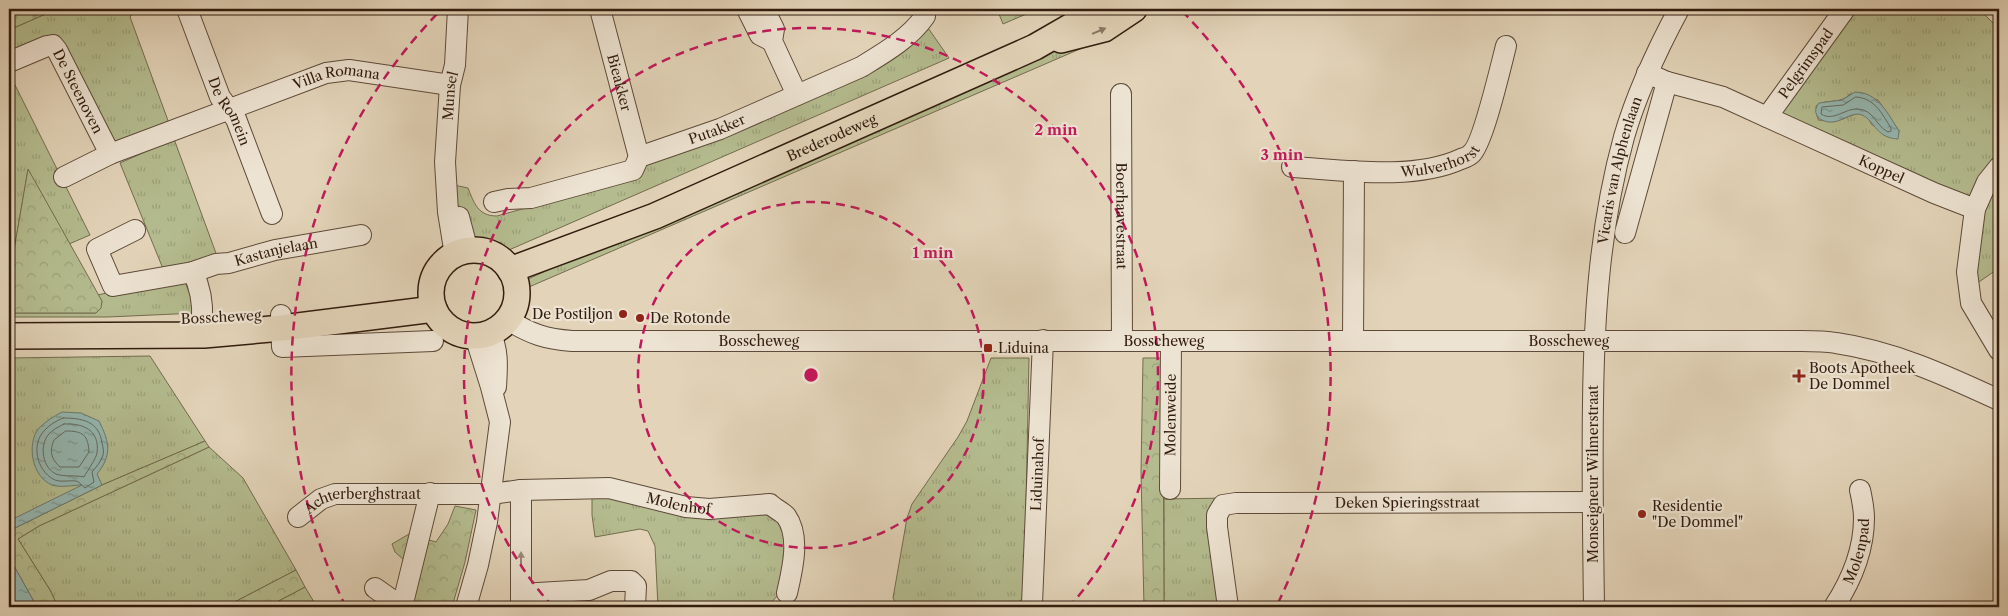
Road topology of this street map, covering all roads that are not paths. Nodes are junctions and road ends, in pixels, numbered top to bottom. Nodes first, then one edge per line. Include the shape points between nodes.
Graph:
1 (187, 9) edge
2 (458, 9) edge
3 (600, 9) edge
4 (747, 9) edge
5 (764, 9) edge
6 (1101, 9) edge
7 (1134, 9) edge
8 (1678, 9) edge
9 (1845, 9) edge
10 (924, 12) edge
11 (772, 40) junction
12 (1506, 46) dead end
13 (1035, 47) junction
14 (9, 62) edge
15 (1647, 73) junction
16 (1667, 82) junction
17 (450, 85) junction
18 (1121, 94) dead end
19 (797, 95) junction
20 (228, 108) junction
21 (1767, 117) junction
22 (110, 154) junction
23 (639, 157) junction
24 (1292, 167) dead end
25 (1999, 167) edge
26 (1354, 171) junction
27 (64, 177) dead end
28 (494, 202) dead end
29 (1976, 209) junction
30 (272, 214) dead end
31 (135, 230) dead end
32 (1625, 233) dead end
33 (360, 235) dead end
34 (461, 253) junction
35 (192, 272) junction
36 (512, 277) junction
37 (432, 301) junction
38 (202, 319) junction
39 (9, 321) edge
40 (281, 321) junction
41 (491, 330) junction
42 (9, 336) edge
43 (1043, 340) junction
44 (1122, 340) junction
45 (433, 341) dead end
46 (1171, 341) junction
47 (1353, 341) junction
48 (1594, 341) junction
49 (1999, 350) edge
50 (1999, 400) edge
51 (1170, 489) dead end
52 (521, 490) junction
53 (1860, 490) dead end
54 (430, 493) junction
55 (491, 494) junction
56 (1591, 502) junction
57 (298, 517) dead end
58 (375, 588) dead end
59 (787, 593) dead end
60 (521, 600) edge
61 (402, 607) edge
62 (466, 607) edge
63 (635, 607) edge
64 (1029, 607) edge
65 (1228, 607) edge
66 (1594, 607) edge
67 (1834, 607) edge

1 - 20 street, De Romein via 220,97
2 - 17 street, Munsel via 455,64
3 - 23 street, Bieakker
4 - 11 street via 760,35
5 - 11 street via 774,30
6 - 13 main road, Brederodeweg
13 -> 7 main road, Brederodeweg via 1094,33
8 - 15 street, Vicaris van Alphenlaan
9 - 21 street, Pelgrimspad
10 - 19 street, Putakker via 917,27 878,57
11 - 19 street
12 - 26 street, Wulverhorst via 1482,136 1472,154 1426,170
13 - 36 main road, Brederodeweg via 628,227 590,249
14 - 22 street, De Steenoven via 47,46 58,50
15 - 16 street, Koppel
15 - 48 street, Vicaris van Alphenlaan via 1624,136 1607,206
16 - 21 street, Koppel via 1723,97
16 - 32 street, Vicaris van Alphenlaan
17 - 20 street, Villa Romana via 349,70 336,71
17 - 34 street, Munsel via 445,162
18 - 44 street, Boerhaavestraat
19 - 23 street, Putakker via 720,129
20 - 22 street
20 - 30 street, De Romein via 236,120
21 - 29 street, Koppel
22 - 27 street
23 - 28 street, Putakker via 633,170 618,175 531,198
24 - 26 street, Wulverhorst
25 - 29 street via 1987,182
26 - 47 street
29 - 49 street via 1968,272 1970,303
31 - 35 street, Kastanjelaan via 97,249 113,286
33 - 35 street, Kastanjelaan via 275,250
34 - 36 main road via 480,251 492,255 503,262
34 - 37 main road via 440,267 435,275
35 - 38 street via 198,284
36 - 41 main road via 515,305
37 - 40 main road, Bosscheweg via 420,293
37 - 41 main road via 442,322 454,332
38 - 39 main road, Bosscheweg
38 - 40 main road, Bosscheweg
40 - 42 main road, Bosscheweg via 204,335
40 - 45 street via 282,347
41 - 43 street, Bosscheweg via 572,341
41 - 55 street via 500,422
43 - 44 street, Bosscheweg
43 - 64 street, Liduinahof via 1032,604
44 - 46 street, Bosscheweg
46 - 47 street, Bosscheweg
46 - 51 street, Molenweide
47 - 48 street, Bosscheweg
48 - 50 street, Bosscheweg via 1823,342 1850,345 1894,356
48 - 56 street, Monseigneur Wilmerstraat
52 - 55 street, Molenhof
52 - 59 street, Molenhof via 609,488 709,509 770,504 786,516 794,537 793,566
60 -> 52 street
53 - 67 street, Molenpad via 1864,517 1861,544 1847,587
54 - 55 street, Achterberghstraat
54 - 57 street, Achterberghstraat via 335,494 321,499
54 - 61 street, Achterberghstraat
55 - 62 street via 478,565
56 - 65 street, Deken Spieringsstraat via 1246,503 1223,506 1217,514 1217,527
56 - 66 street, Monseigneur Wilmerstraat
58 - 61 street, Achterberghstraat
60 - 63 street via 589,590 611,581 631,581 636,586

